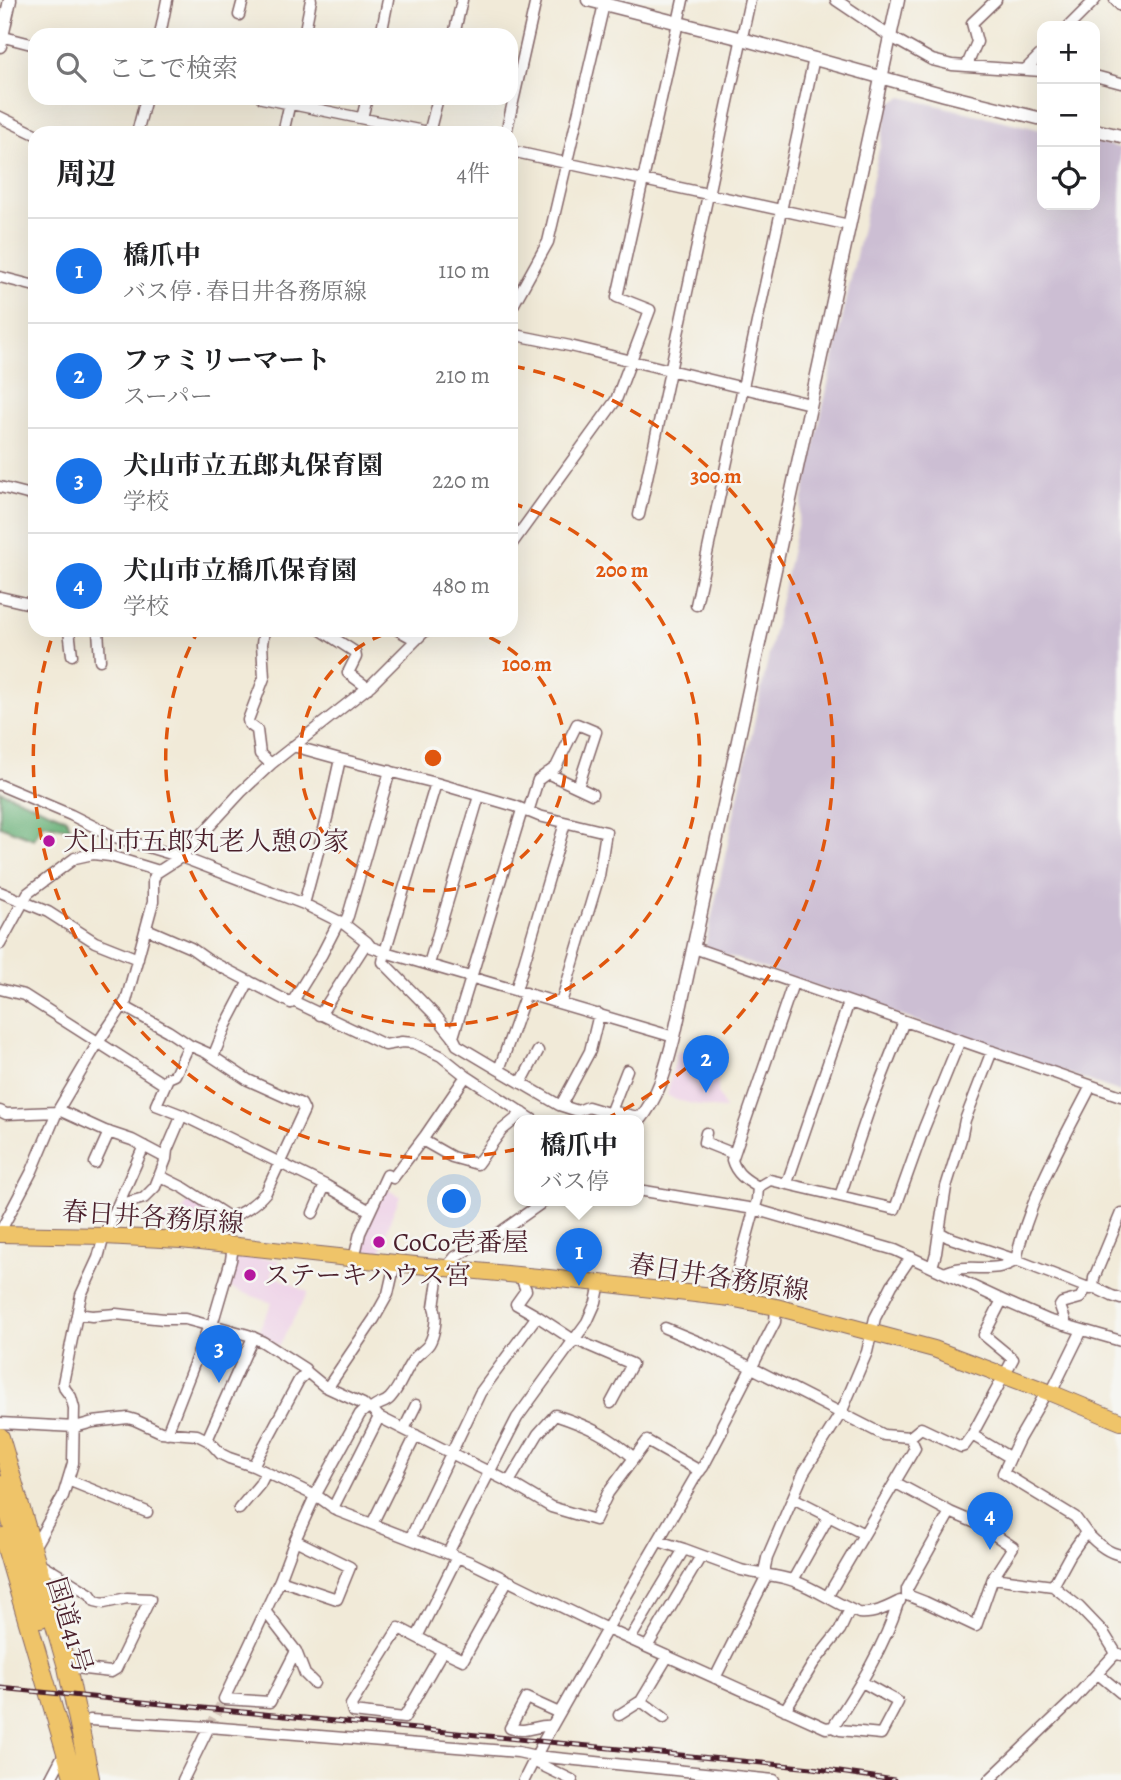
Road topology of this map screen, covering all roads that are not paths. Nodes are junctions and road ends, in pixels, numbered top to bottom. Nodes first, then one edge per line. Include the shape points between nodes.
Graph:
1 (10, 0) edge
2 (167, 0) edge
3 (243, 0) edge
4 (312, 0) edge
5 (388, 0) edge
6 (462, 0) edge
7 (536, 0) edge
8 (588, 0) edge
9 (683, 0) edge
10 (750, 0) edge
11 (836, 0) edge
12 (898, 0) edge
13 (996, 0) edge
14 (1096, 0) edge
15 (1115, 0) edge
16 (605, 2) edge
17 (1121, 6) edge
18 (239, 16) dead end
19 (1074, 21) edge
20 (678, 23) junction
21 (161, 28) edge
22 (306, 28) edge
23 (382, 28) edge
24 (456, 28) edge
25 (891, 37) junction
26 (1, 39) edge
27 (742, 39) junction
28 (28, 44) edge
29 (814, 58) junction
30 (1037, 58) edge
31 (967, 65) junction
32 (1025, 70) junction
33 (1037, 71) edge
34 (882, 76) junction
35 (1100, 77) edge
36 (518, 80) edge
37 (1120, 81) edge
38 (144, 105) edge
39 (289, 105) edge
40 (307, 105) edge
41 (365, 105) edge
42 (436, 105) edge
43 (512, 105) edge
44 (0, 117) edge
45 (362, 118) junction
46 (1037, 118) edge
47 (139, 126) edge
48 (285, 126) edge
49 (398, 126) edge
50 (432, 126) edge
51 (508, 126) edge
52 (28, 131) edge
53 (1100, 131) edge
54 (1121, 136) edge
55 (518, 153) edge
56 (567, 164) junction
57 (643, 180) junction
58 (708, 194) junction
59 (781, 210) junction
60 (849, 225) junction
61 (0, 277) edge
62 (28, 284) edge
63 (518, 296) edge
64 (518, 336) edge
65 (631, 360) junction
66 (671, 371) junction
67 (743, 388) junction
68 (810, 404) junction
69 (0, 487) edge
70 (28, 494) edge
71 (639, 515) dead end
72 (518, 535) edge
73 (0, 597) edge
74 (28, 603) edge
75 (696, 605) dead end
76 (70, 637) edge
77 (98, 637) edge
78 (263, 637) edge
79 (332, 637) edge
80 (412, 637) edge
81 (416, 639) joint
82 (72, 655) dead end
83 (100, 660) dead end
84 (368, 688) junction
85 (293, 747) junction
86 (340, 760) junction
87 (271, 764) junction
88 (390, 771) junction
89 (547, 773) junction
90 (436, 783) junction
91 (0, 785) edge
92 (578, 787) junction
93 (592, 794) dead end
94 (479, 796) junction
95 (525, 811) junction
96 (565, 822) junction
97 (181, 857) junction
98 (159, 871) junction
99 (0, 892) edge
100 (24, 902) junction
101 (304, 904) junction
102 (342, 923) junction
103 (147, 929) junction
104 (367, 942) junction
105 (0, 944) edge
106 (694, 948) junction
107 (385, 952) junction
108 (138, 959) junction
109 (429, 964) junction
110 (472, 977) junction
111 (249, 981) junction
112 (793, 982) junction
113 (0, 989) edge
114 (521, 991) junction
115 (293, 1001) junction
116 (849, 1002) junction
117 (561, 1003) junction
118 (123, 1006) junction
119 (599, 1014) junction
120 (320, 1015) junction
121 (904, 1021) junction
122 (453, 1037) junction
123 (674, 1037) junction
124 (960, 1040) junction
125 (99, 1041) junction
126 (189, 1045) junction
127 (538, 1051) dead end
128 (992, 1052) junction
129 (213, 1057) junction
130 (499, 1070) junction
131 (627, 1070) dead end
132 (466, 1076) junction
133 (521, 1083) junction
134 (165, 1085) junction
135 (1091, 1086) junction
136 (1121, 1096) edge
137 (561, 1105) junction
138 (0, 1111) edge
139 (58, 1111) junction
140 (611, 1111) junction
141 (523, 1113) junction
142 (182, 1115) junction
143 (521, 1115) edge
144 (526, 1115) edge
145 (624, 1115) edge
146 (644, 1115) edge
147 (514, 1120) edge
148 (109, 1132) junction
149 (706, 1133) dead end
150 (422, 1140) junction
151 (144, 1146) junction
152 (734, 1154) junction
153 (166, 1158) junction
154 (95, 1163) dead end
155 (280, 1163) junction
156 (160, 1176) junction
157 (787, 1183) junction
158 (325, 1185) junction
159 (758, 1187) junction
160 (644, 1191) edge
161 (840, 1196) junction
162 (118, 1205) junction
163 (538, 1206) edge
164 (754, 1209) junction
165 (370, 1211) junction
166 (313, 1213) dead end
167 (1121, 1213) edge
168 (229, 1217) junction
169 (939, 1232) junction
170 (0, 1233) edge
171 (104, 1236) junction
172 (215, 1244) junction
173 (233, 1246) junction
174 (911, 1257) junction
175 (354, 1259) junction
176 (1016, 1260) junction
177 (396, 1263) junction
178 (443, 1267) junction
179 (932, 1267) junction
180 (945, 1273) junction
181 (520, 1275) junction
182 (600, 1283) junction
183 (1090, 1287) junction
184 (730, 1298) junction
185 (1121, 1299) edge
186 (1002, 1300) junction
187 (776, 1307) junction
188 (77, 1314) junction
189 (537, 1316) junction
190 (1064, 1325) junction
191 (211, 1326) junction
192 (665, 1328) dead end
193 (1082, 1330) junction
194 (872, 1332) junction
195 (253, 1337) junction
196 (575, 1339) junction
197 (1121, 1341) edge
198 (750, 1368) junction
199 (307, 1372) junction
200 (1005, 1376) junction
201 (328, 1387) junction
202 (1049, 1392) junction
203 (611, 1403) dead end
204 (416, 1405) dead end
205 (373, 1411) junction
206 (841, 1413) junction
207 (1121, 1422) edge
208 (0, 1423) edge
209 (75, 1427) junction
210 (404, 1429) junction
211 (167, 1433) junction
212 (416, 1435) junction
213 (972, 1435) junction
214 (0, 1437) edge
215 (910, 1437) junction
216 (207, 1440) junction
217 (450, 1452) junction
218 (1009, 1457) junction
219 (634, 1458) junction
220 (253, 1466) junction
221 (700, 1471) junction
222 (266, 1472) junction
223 (490, 1472) junction
224 (68, 1480) junction
225 (509, 1482) junction
226 (896, 1483) junction
227 (0, 1485) edge
228 (315, 1496) junction
229 (793, 1498) junction
230 (333, 1508) junction
231 (239, 1509) dead end
232 (147, 1512) dead end
233 (950, 1512) junction
234 (829, 1516) junction
235 (372, 1524) junction
236 (1086, 1532) junction
237 (864, 1534) junction
238 (410, 1539) junction
239 (295, 1540) junction
240 (5, 1542) edge
241 (657, 1542) junction
242 (684, 1549) junction
243 (35, 1555) junction
244 (452, 1555) junction
245 (1121, 1555) edge
246 (701, 1556) junction
247 (766, 1573) junction
248 (993, 1577) junction
249 (280, 1580) junction
250 (793, 1580) junction
251 (507, 1581) junction
252 (75, 1585) junction
253 (1053, 1586) junction
254 (44, 1587) junction
255 (827, 1597) junction
256 (902, 1599) junction
257 (850, 1609) junction
258 (265, 1611) junction
259 (607, 1629) junction
260 (417, 1637) junction
261 (630, 1639) junction
262 (647, 1647) junction
263 (443, 1650) junction
264 (296, 1651) junction
265 (1119, 1654) edge
266 (668, 1656) junction
267 (67, 1667) junction
268 (1098, 1674) junction
269 (715, 1678) junction
270 (862, 1682) junction
271 (314, 1683) dead end
272 (1121, 1693) edge
273 (640, 1701) junction
274 (786, 1710) junction
275 (559, 1713) junction
276 (619, 1715) dead end
277 (664, 1718) dead end
278 (90, 1720) dead end
279 (552, 1726) junction
280 (209, 1727) junction
281 (833, 1727) junction
282 (61, 1759) junction
283 (534, 1759) junction
284 (82, 1779) edge
285 (50, 1780) edge
286 (183, 1780) edge
287 (524, 1780) edge
288 (572, 1780) edge
289 (774, 1780) edge
290 (989, 1780) edge

1 - 26 street
2 - 21 street
3 - 18 street
4 - 22 street
5 - 23 street
6 - 24 street
7 - 36 street
8 - 16 street
9 - 20 street
10 - 27 street
11 - 25 street
12 - 25 street
13 - 31 street via 972,23 977,42
14 - 19 street
15 - 17 street
16 - 20 street
16 - 56 street
20 - 27 street
20 - 57 street
25 - 31 street via 932,60
25 - 34 street
26 - 28 street
27 - 29 street
27 - 58 street
29 - 34 street
29 - 59 street
30 - 32 street
31 - 32 street
32 - 33 street
34 - 46 street
34 - 60 street
35 - 37 street
38 - 47 street
39 - 48 street
40 - 45 street
41 - 45 street
42 - 50 street
43 - 51 street
44 - 52 street
45 - 49 street
53 - 54 street
55 - 56 street
56 - 57 street
56 - 63 street via 548,242
57 - 58 street
57 - 65 street via 617,297 650,310
58 - 59 street
58 - 66 street
59 - 60 street
59 - 67 street
60 - 68 street
61 - 62 street
64 - 65 street
65 - 66 street
65 - 72 street via 616,400
66 - 67 street
66 - 71 street
67 - 68 street
67 - 75 street
68 - 106 street
69 - 70 street
73 - 74 street
76 - 82 street
77 - 83 street
78 - 87 street via 264,678 247,720 257,730 260,754
79 - 84 street via 355,652 348,673
80 - 81 street
81 - 84 street
84 - 85 street
85 - 86 street
85 - 87 street
86 - 88 street
86 - 101 street
87 - 97 street
88 - 90 street
88 - 102 street
89 - 92 street
89 - 92 street via 556,767 577,724 596,732
89 - 95 street via 537,780
90 - 94 street
90 - 107 street
91 - 97 street via 116,837
92 - 93 street
94 - 95 street
94 - 109 street
95 - 96 street
95 - 110 street
96 - 114 street
96 - 117 street via 606,832 596,888
97 - 98 street
97 - 101 street
98 - 100 street via 110,856 84,855 38,885
98 - 103 street via 153,881
99 - 100 street
100 - 105 street
100 - 108 street via 95,942
101 - 102 street
102 - 104 street
102 - 115 street
103 - 108 street
103 - 111 street
104 - 107 street
104 - 120 street
106 - 112 street
106 - 123 street
107 - 109 street
107 - 122 street via 383,962
108 - 118 street
109 - 110 street
110 - 114 street
110 - 122 street
111 - 115 street
111 - 129 street
112 - 116 street
112 - 152 street
113 - 125 street via 24,995
114 - 117 street
114 - 130 street
115 - 120 street
116 - 121 street
116 - 157 street
117 - 119 street
118 - 125 street
118 - 126 street
119 - 123 street
119 - 137 street via 590,1051
120 - 132 street via 385,1045 414,1043
121 - 124 street
121 - 161 street
122 - 130 street via 457,1045
123 - 146 street via 662,1082
124 - 128 street
124 - 161 street via 895,1209
125 - 134 street
125 - 139 street
126 - 129 street
126 - 134 street via 176,1075
127 - 133 street
128 - 135 street
128 - 169 street via 965,1120
129 - 155 street via 248,1080 301,1104 304,1110
130 - 133 street
131 - 140 street
132 - 141 street
132 - 150 street
133 - 137 street
134 - 142 street via 156,1105
135 - 136 street
135 - 176 street via 1046,1175 1021,1235
137 - 140 street via 578,1111 588,1107
138 - 139 street
139 - 148 street
139 - 170 street
140 - 145 street
141 - 143 street
141 - 144 street
142 - 153 street
142 - 155 street
147 - 150 street via 477,1164
148 - 151 street
148 - 154 street
149 - 152 street via 704,1142
150 - 165 street via 393,1178 387,1175
151 - 153 street
151 - 162 street
152 - 159 street via 739,1174
153 - 156 street
155 - 158 street
155 - 168 street via 261,1198
156 - 162 street via 150,1194
156 - 168 street
157 - 159 street via 770,1180
157 - 161 street
158 - 165 street
158 - 166 street
159 - 164 street
160 - 164 street
162 - 171 street
163 - 178 street
164 - 174 street
164 - 184 street
165 - 175 street
167 - 183 street
168 - 172 street
169 - 176 street
169 - 179 street
170 - 171 main road, 春日井各務原線
171 - 172 main road, 春日井各務原線
171 - 188 street
172 - 173 main road, 春日井各務原線
173 - 175 main road, 春日井各務原線
173 - 191 street
174 - 179 street
174 - 194 street via 892,1285
175 - 177 main road, 春日井各務原線
176 - 180 street via 993,1269 956,1268
176 - 183 street
177 - 178 main road, 春日井各務原線
177 - 201 street via 388,1294
178 - 181 main road, 春日井各務原線
178 - 205 street via 428,1345 413,1359 387,1401
179 - 180 street
180 - 186 street
181 - 182 main road, 春日井各務原線
181 - 189 street via 526,1290 516,1304
182 - 184 main road, 春日井各務原線
182 - 196 street via 593,1310
183 - 185 street
183 - 190 street via 1080,1298 1062,1303
184 - 187 main road, 春日井各務原線
186 - 190 street
186 - 200 street via 984,1335 1013,1359
187 - 194 main road, 春日井各務原線
187 - 198 street via 775,1322
188 - 191 street via 185,1319
188 - 209 street via 64,1382 73,1403
189 - 196 street
189 - 217 street via 480,1393
190 - 193 street
191 - 195 street
191 - 211 street
192 - 198 street
193 - 197 street
193 - 202 street
194 - 200 main road, 春日井各務原線
194 - 206 street
195 - 199 street
195 - 216 street
196 - 203 street via 632,1364
196 - 223 street via 517,1418
198 - 206 street
198 - 221 street
199 - 201 street
199 - 220 street
200 - 202 main road, 春日井各務原線
200 - 213 street
201 - 205 street
202 - 207 main road, 春日井各務原線
202 - 218 street
204 - 210 street
205 - 210 street
205 - 228 street via 360,1413
205 - 230 street
206 - 215 street via 884,1435
206 - 229 street
208 - 209 street
209 - 211 street via 128,1418
209 - 224 street
210 - 212 street
211 - 216 street
212 - 217 street
212 - 235 street
213 - 215 street via 961,1447 921,1428
213 - 218 street
214 - 243 highway
215 - 226 street via 915,1448
216 - 220 street via 229,1458
217 - 223 street
217 - 238 street
218 - 236 street via 1003,1473 1075,1517
219 - 221 street via 647,1441
219 - 225 street via 595,1520 551,1507
219 - 225 street via 594,1429 555,1415
220 - 222 street
221 - 241 street
222 - 228 street
222 - 231 street
223 - 225 street
223 - 244 street
224 - 232 street
224 - 243 street
226 - 233 street
226 - 237 street
227 - 240 highway, 国道41号
228 - 230 street
228 - 239 street
229 - 234 street
229 - 247 street via 767,1558
230 - 235 street
233 - 248 street via 1013,1547
233 - 256 street
234 - 237 street
234 - 250 street
235 - 238 street
236 - 245 street
236 - 253 street
237 - 255 street
238 - 244 street
239 - 249 street
239 - 249 street via 350,1567 337,1599
240 - 282 highway via 54,1746
240 - 284 highway, 国道41号
241 - 242 street
241 - 259 street
242 - 246 street
242 - 261 street
243 - 252 street
243 - 254 highway
244 - 251 street
244 - 260 street
246 - 247 street via 749,1573
246 - 262 street
247 - 250 street
247 - 269 street
248 - 253 street
248 - 256 street via 976,1626 925,1602
249 - 258 street
250 - 255 street
251 - 259 street
251 - 263 street via 463,1660
252 - 254 street
252 - 267 street via 104,1604 150,1599 116,1669
253 - 265 street via 1079,1607
254 - 267 highway
255 - 257 street
256 - 257 street via 869,1614
256 - 270 street
257 - 274 street
258 - 264 street
258 - 264 street via 225,1699 270,1702
259 - 261 street
259 - 275 street
260 - 263 street
260 - 263 street via 399,1628 351,1705 352,1713 404,1718
261 - 262 street
262 - 266 street
264 - 271 street via 304,1674
265 - 268 street
266 - 269 street
266 - 273 street
267 - 284 highway
268 - 272 street
268 - 290 street
269 - 274 street
270 - 281 street
270 - 281 street via 898,1702 881,1734
273 - 276 street
273 - 277 street
274 - 281 street
275 - 279 street
275 - 279 street via 526,1698 510,1727 530,1731
278 - 280 street
279 - 283 street
280 - 283 street via 518,1752
280 - 286 street
282 - 284 highway
282 - 285 street
283 - 287 street
283 - 288 street
283 - 289 street

